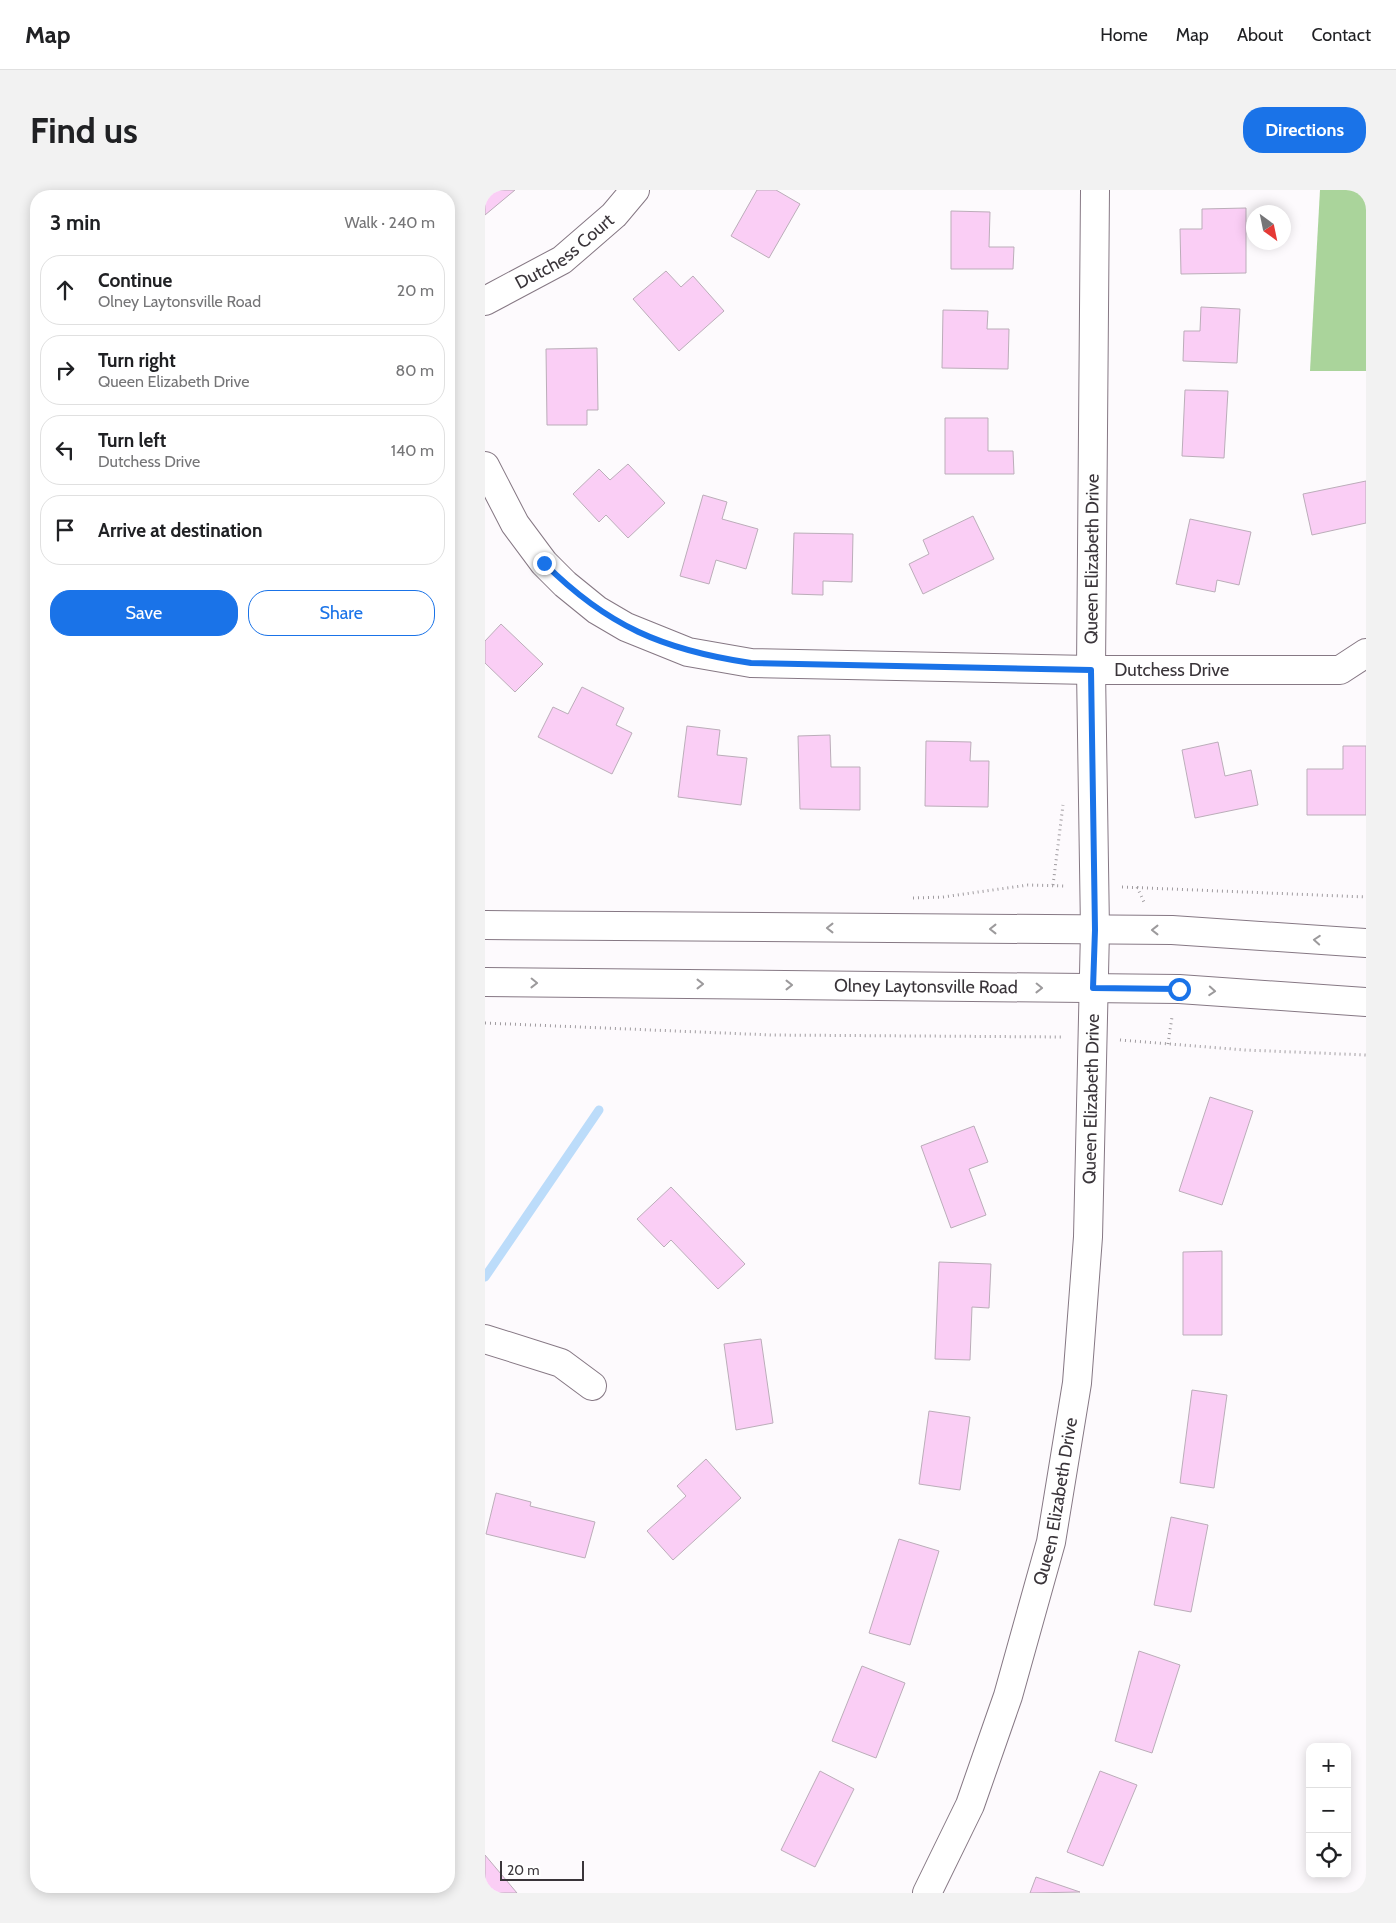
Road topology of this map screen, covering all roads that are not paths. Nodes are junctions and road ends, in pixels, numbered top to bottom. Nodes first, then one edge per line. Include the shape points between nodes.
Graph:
1 (635, 190) edge
2 (1095, 190) edge
3 (485, 301) edge
4 (485, 466) edge
5 (1366, 653) edge
6 (1091, 670) junction
7 (485, 925) edge
8 (1095, 930) junction
9 (1366, 943) edge
10 (485, 982) edge
11 (1093, 988) junction
12 (1366, 1002) edge
13 (485, 1339) edge
14 (592, 1386) dead end
15 (927, 1893) edge

1 - 3 street, Dutchess Court via 614,216 561,260
2 - 6 street, Queen Elizabeth Drive
4 - 6 street, Dutchess Drive via 515,524 544,563 565,584 597,610 626,627 688,652 751,663
5 - 6 street, Dutchess Drive via 1340,670
6 - 8 street, Queen Elizabeth Drive
8 -> 7 street
9 -> 8 street via 1173,930
8 - 11 street, Queen Elizabeth Drive
10 -> 11 street, Olney Laytonsville Road
11 -> 12 street, Olney Laytonsville Road via 1179,989
11 - 15 street, Queen Elizabeth Drive via 1088,1237 1077,1383 1051,1542 1008,1696 970,1805
13 - 14 street via 561,1364

